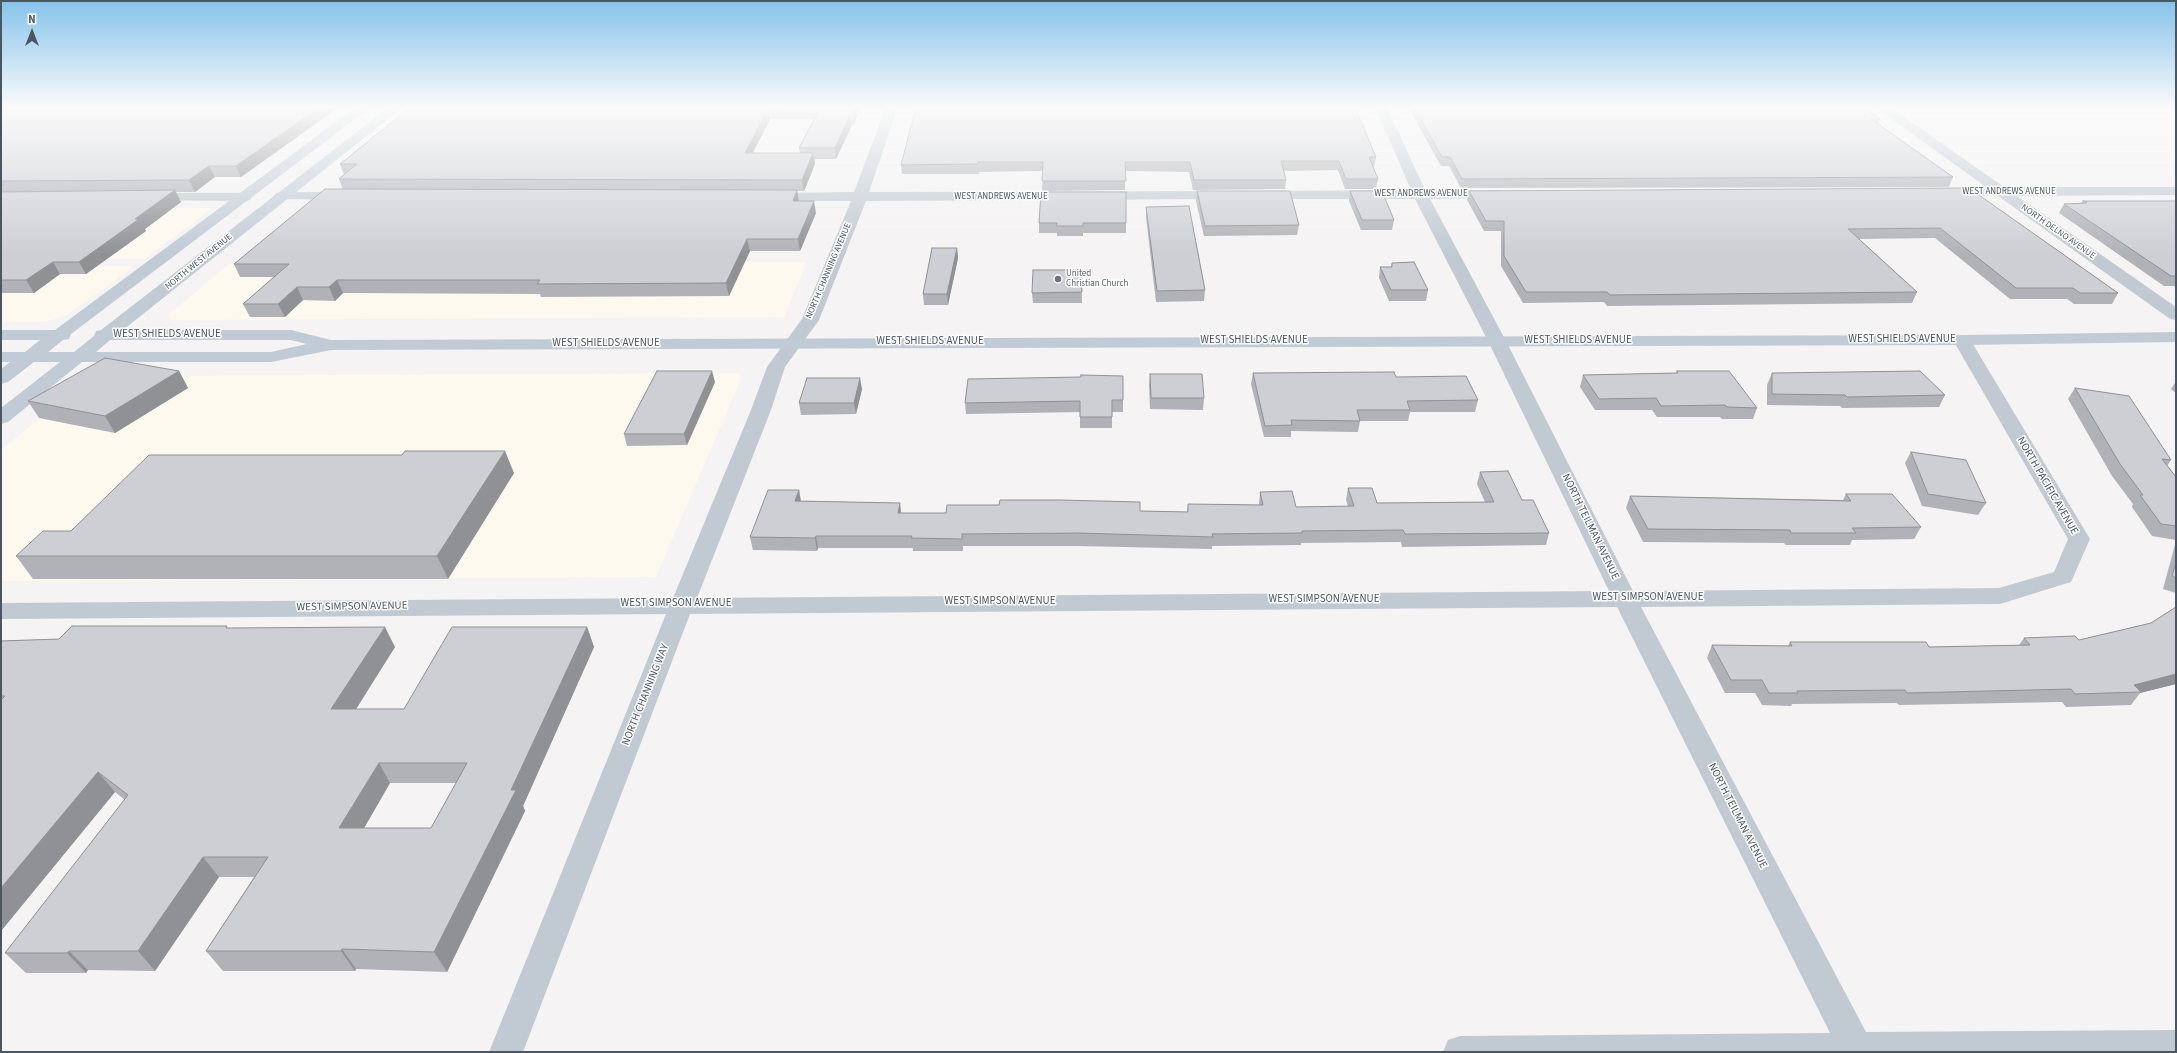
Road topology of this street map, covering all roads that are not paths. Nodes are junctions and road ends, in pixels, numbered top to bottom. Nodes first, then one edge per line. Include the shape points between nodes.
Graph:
1 (299, 156) edge
2 (334, 156) edge
3 (875, 156) edge
4 (1403, 156) edge
5 (1950, 156) edge
6 (2176, 191) edge
7 (1929, 192) edge
8 (2000, 192) junction
9 (1420, 194) junction
10 (1515, 194) edge
11 (282, 196) junction
12 (364, 196) edge
13 (136, 197) edge
14 (245, 197) junction
15 (757, 197) edge
16 (860, 197) junction
17 (2176, 315) edge
18 (1, 335) edge
19 (59, 335) junction
20 (108, 335) junction
21 (2176, 337) edge
22 (1962, 340) junction
23 (1497, 341) junction
24 (794, 342) junction
25 (331, 345) junction
26 (1, 357) edge
27 (29, 357) junction
28 (80, 357) junction
29 (1, 378) edge
30 (1, 418) edge
31 (2000, 596) joint
32 (1626, 599) junction
33 (682, 604) junction
34 (1, 611) edge
35 (2176, 1046) edge
36 (1857, 1050) edge
37 (506, 1052) edge
38 (1460, 1052) edge

1 - 14 main road
2 - 11 main road, NORTH WEST AVENUE
3 - 16 street
4 - 9 street, NORTH TEILMAN AVENUE
5 - 8 street, NORTH DELNO AVENUE
6 - 8 street, WEST ANDREWS AVENUE
7 - 8 street, WEST ANDREWS AVENUE
8 - 17 street, NORTH DELNO AVENUE
9 - 10 street, WEST ANDREWS AVENUE
9 - 16 street, WEST ANDREWS AVENUE
9 - 23 street, NORTH TEILMAN AVENUE
11 - 12 street
11 - 20 main road, NORTH WEST AVENUE
13 - 14 street
14 - 19 main road
15 - 16 street, WEST ANDREWS AVENUE
16 - 24 street, NORTH CHANNING AVENUE via 810,320
18 - 19 main road, WEST SHIELDS AVENUE
19 - 20 main road, WEST SHIELDS AVENUE
19 - 27 main road
20 - 25 main road, WEST SHIELDS AVENUE via 291,335
20 - 28 main road, NORTH WEST AVENUE
21 - 22 main road, WEST SHIELDS AVENUE
22 - 23 main road, WEST SHIELDS AVENUE
22 - 31 street, NORTH PACIFIC AVENUE via 2079,539 2063,577
23 - 24 main road, WEST SHIELDS AVENUE
23 - 32 street, NORTH TEILMAN AVENUE
24 - 25 main road, WEST SHIELDS AVENUE
24 - 33 street, NORTH CHANNING WAY via 776,367
25 - 28 main road, WEST SHIELDS AVENUE via 271,357
26 - 27 main road, WEST SHIELDS AVENUE
27 - 28 main road, WEST SHIELDS AVENUE
27 - 29 main road
28 - 30 main road, NORTH WEST AVENUE
31 - 32 street, WEST SIMPSON AVENUE
32 - 33 street, WEST SIMPSON AVENUE
32 - 36 street, NORTH TEILMAN AVENUE
33 - 34 street, WEST SIMPSON AVENUE
33 - 37 street, NORTH CHANNING WAY
35 - 36 street
36 - 38 street

